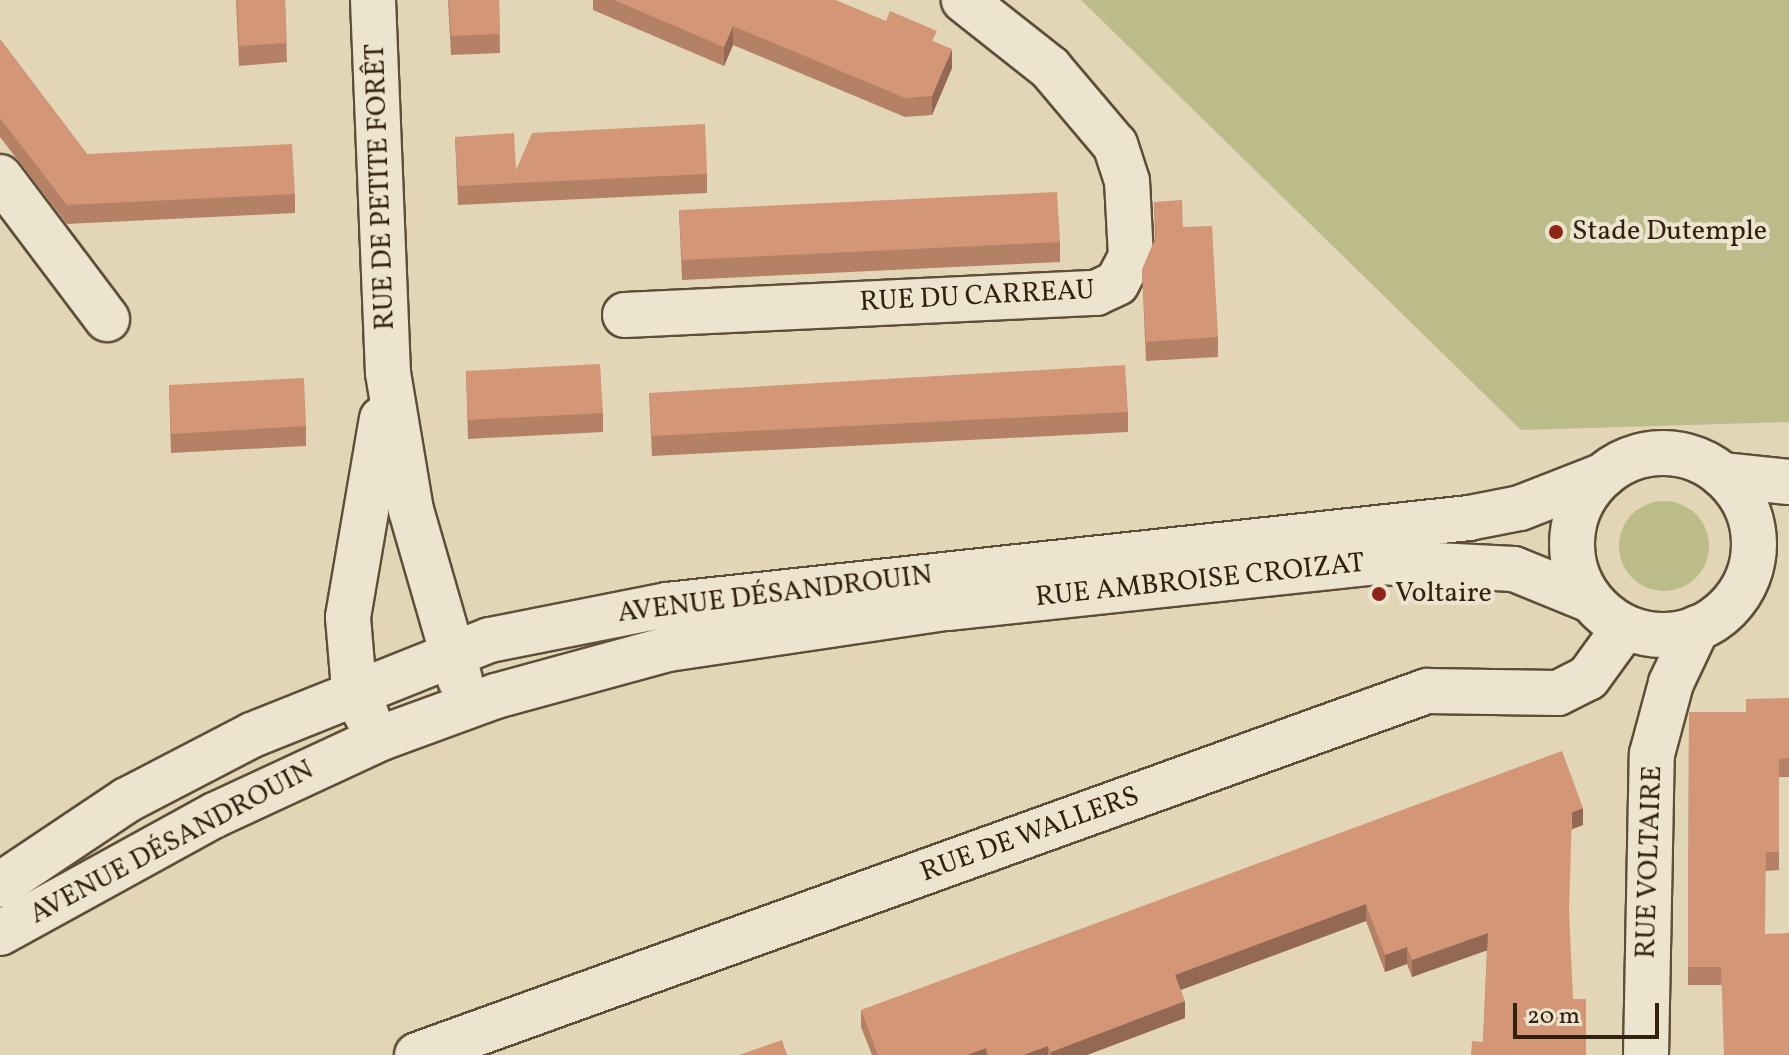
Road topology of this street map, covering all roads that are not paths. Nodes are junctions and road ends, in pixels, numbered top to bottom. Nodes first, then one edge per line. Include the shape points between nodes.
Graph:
1 (373, 0) edge
2 (964, 0) edge
3 (0, 177) edge
4 (625, 315) dead end
5 (107, 319) dead end
6 (388, 373) junction
7 (1604, 475) junction
8 (1722, 475) junction
9 (1789, 482) edge
10 (1789, 553) edge
11 (1744, 585) junction
12 (1590, 600) junction
13 (947, 608) joint
14 (1625, 627) junction
15 (1697, 628) junction
16 (456, 651) junction
17 (354, 689) junction
18 (457, 709) junction
19 (381, 738) junction
20 (0, 885) edge
21 (0, 933) edge
22 (417, 1055) edge
23 (1646, 1055) edge

1 - 6 main road, RUE DE PETITE FORÊT
2 - 4 main road, RUE DU CARREAU via 1050,68 1115,145 1127,181 1131,257 1117,283 1096,293
3 - 5 main road
6 - 16 main road, RUE DE PETITE FORÊT via 411,510
6 - 17 main road, RUE DE PETITE FORÊT via 348,617
7 - 8 main road via 1632,459 1663,453
7 - 12 main road via 1578,512 1572,542
7 - 16 main road, AVENUE DÉSANDROUIN via 1520,508 1469,518 667,605
8 - 9 main road
8 - 11 main road via 1752,527
10 - 11 main road
11 - 15 main road via 1725,611
12 - 13 main road, RUE AMBROISE CROIZAT via 1538,574 1417,561
12 - 14 main road
13 - 18 main road, AVENUE DÉSANDROUIN via 668,649
14 - 15 main road via 1668,635
14 - 22 main road, RUE DE WALLERS via 1588,678 1558,693 1427,691
15 - 23 main road, RUE VOLTAIRE via 1671,683 1652,754
16 - 17 main road, AVENUE DÉSANDROUIN
16 - 18 main road, RUE DE PETITE FORÊT
17 - 19 main road, RUE DE PETITE FORÊT
17 - 20 main road, AVENUE DÉSANDROUIN via 127,800
18 - 19 main road, AVENUE DÉSANDROUIN
19 - 21 main road, AVENUE DÉSANDROUIN via 215,815

